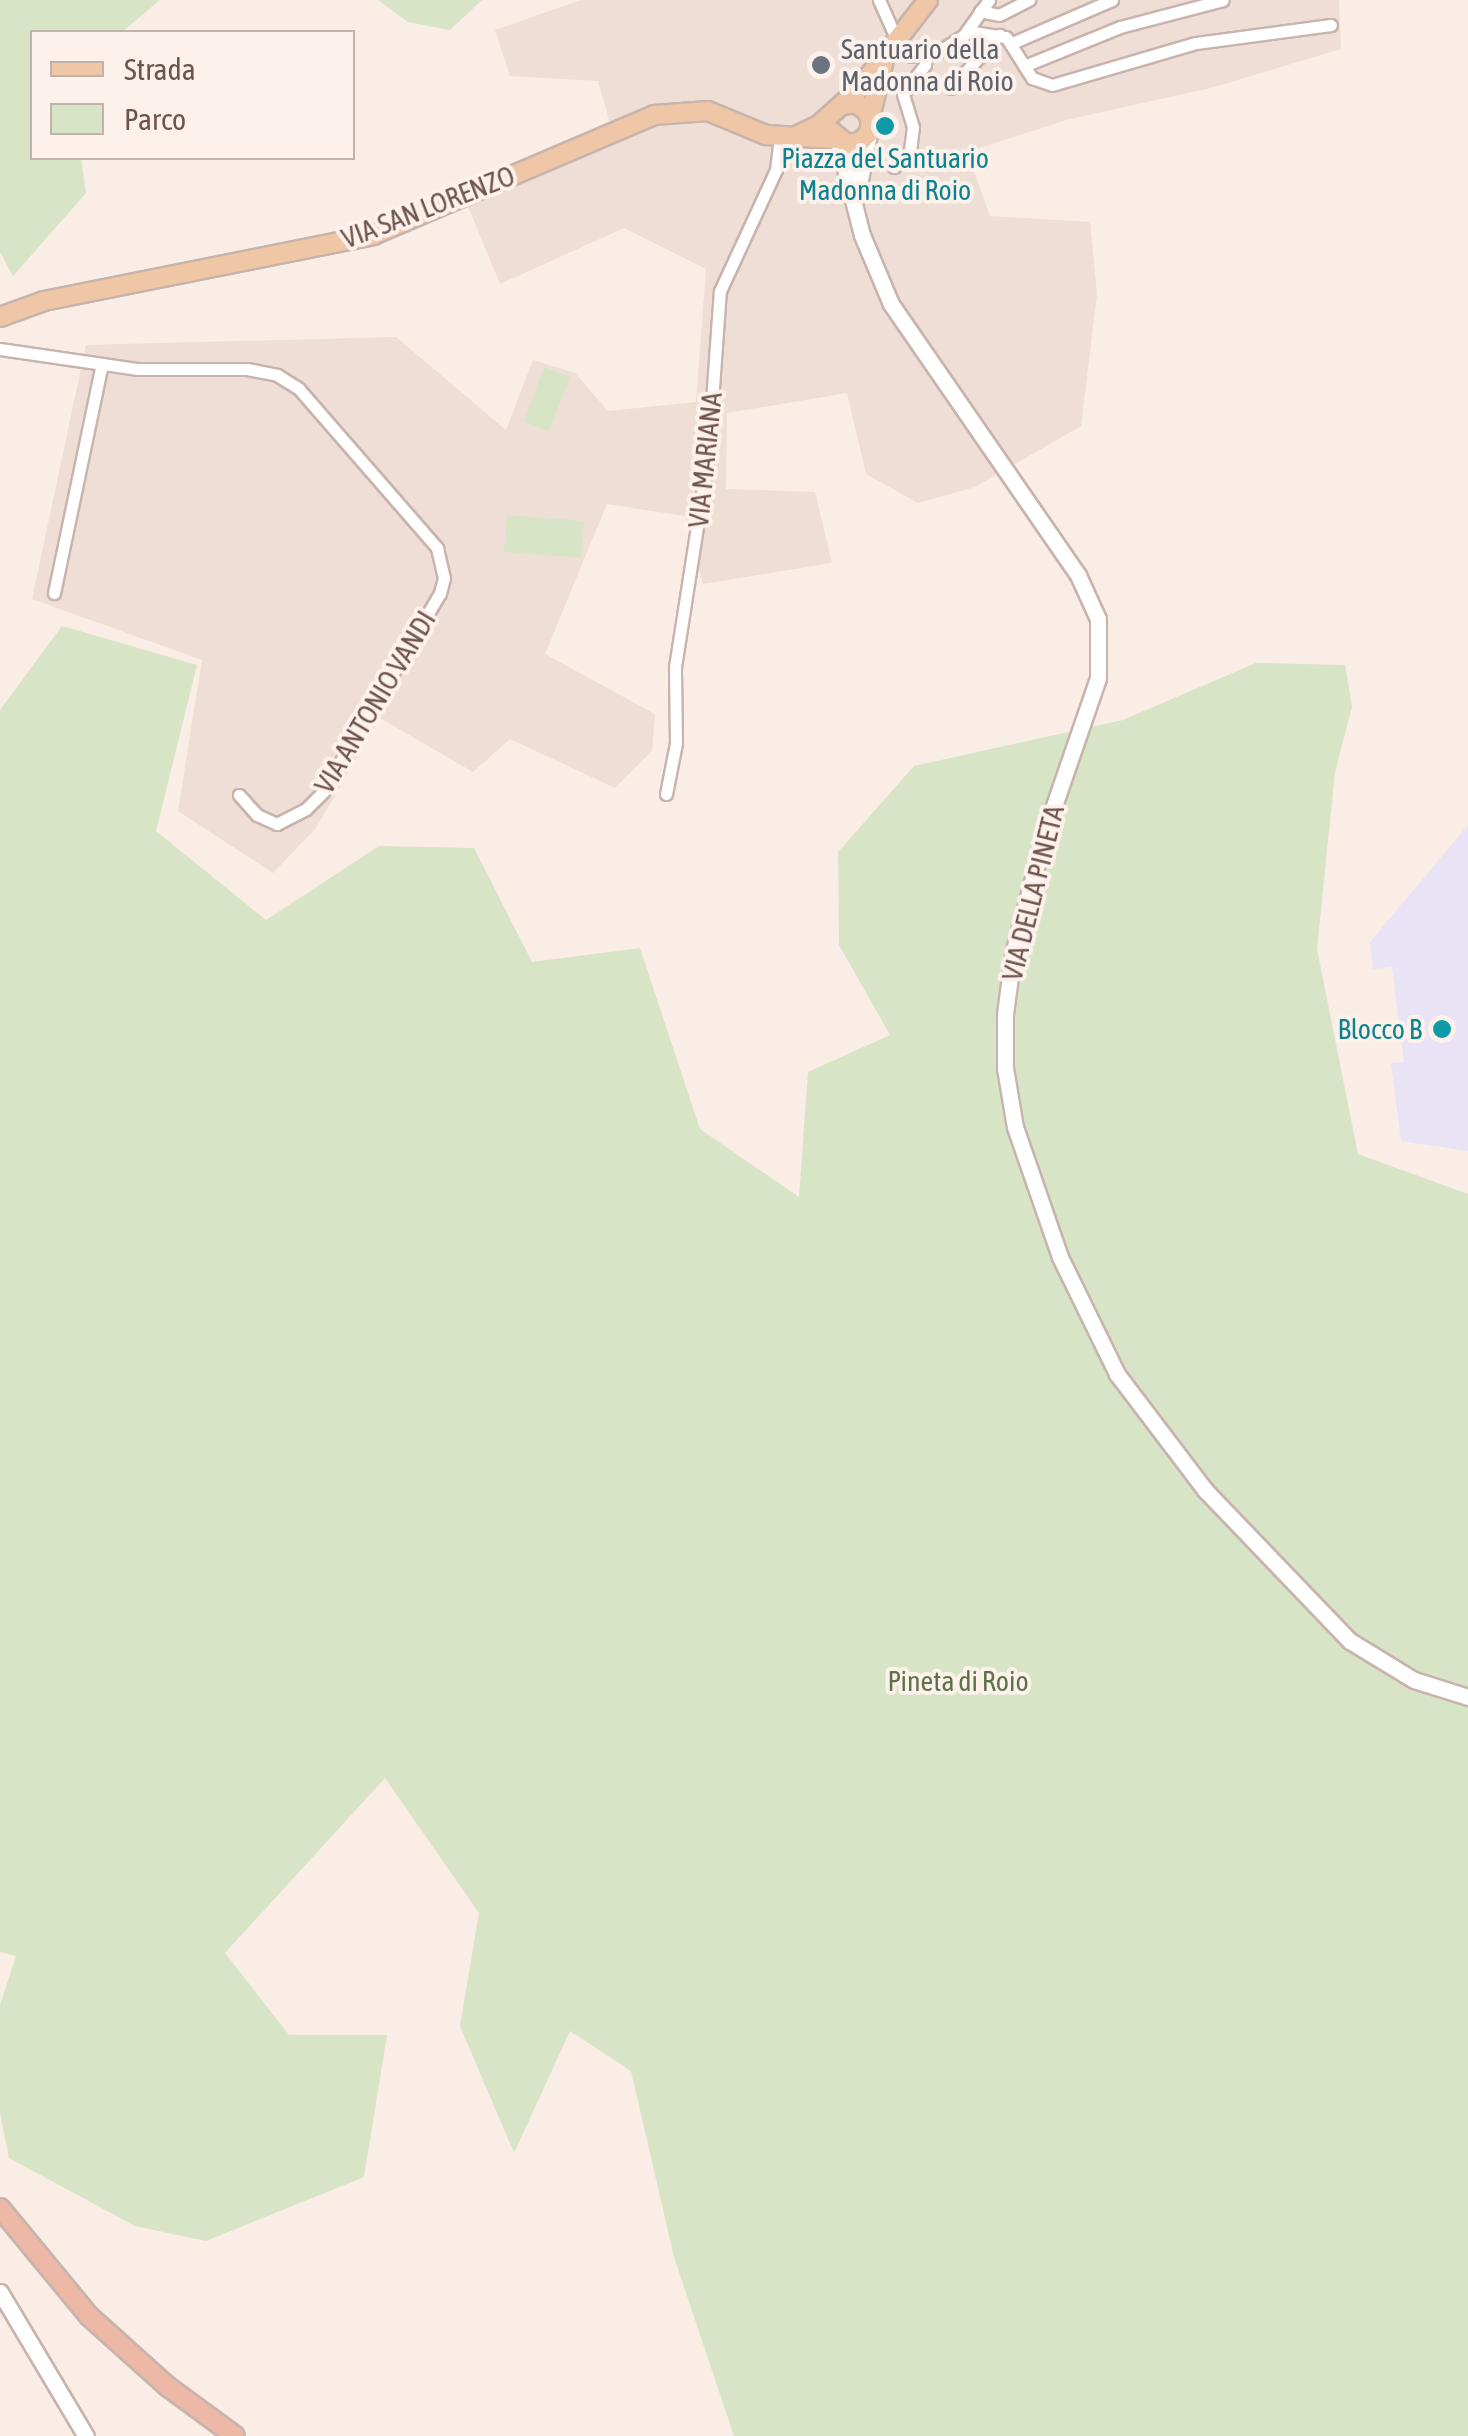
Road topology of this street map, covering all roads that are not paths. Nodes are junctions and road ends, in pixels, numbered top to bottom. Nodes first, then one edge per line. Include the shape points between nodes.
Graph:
1 (879, 0) edge
2 (928, 0) edge
3 (989, 0) edge
4 (1030, 0) edge
5 (1112, 0) edge
6 (1224, 0) edge
7 (980, 11) junction
8 (1331, 25) dead end
9 (968, 31) junction
10 (999, 35) junction
11 (891, 44) junction
12 (1012, 44) junction
13 (926, 56) junction
14 (1024, 66) junction
15 (951, 88) dead end
16 (838, 108) junction
17 (870, 125) junction
18 (784, 137) junction
19 (837, 140) junction
20 (894, 166) dead end
21 (858, 219) junction
22 (0, 317) edge
23 (0, 349) edge
24 (102, 364) junction
25 (54, 593) dead end
26 (666, 794) dead end
27 (239, 795) dead end
28 (1468, 1698) edge
29 (0, 2208) edge
30 (0, 2292) edge
31 (86, 2436) edge
32 (234, 2436) edge

1 - 11 street
2 - 11 main road
3 - 7 street
4 - 7 street via 999,15
5 - 12 street
6 - 14 street via 1120,27
7 - 9 street
8 - 14 street via 1196,43 1058,84 1039,82
9 - 10 street
9 - 13 street
10 - 12 street
10 - 15 street
11 - 13 street
11 - 16 main road
11 - 17 main road
12 - 14 street
13 - 20 street via 903,94 913,126 910,151
16 - 17 main road via 858,104
16 - 18 main road via 815,128
16 - 19 main road via 830,125
17 - 19 main road via 857,143
17 - 21 main road, VIA DELLA PINETA
18 - 19 main road, VIA SAN LORENZO
18 - 22 main road, VIA SAN LORENZO via 748,130 708,111 654,114 374,235 44,301
18 - 26 street, VIA MARIANA via 776,170 720,291 708,457 675,666 676,743
19 - 21 main road, VIA DELLA PINETA
21 - 28 main road, VIA DELLA PINETA via 900,319 1078,575 1098,619 1098,678 1042,844 1005,1014 1015,1127 1060,1257 1117,1374 1205,1490 1350,1641 1414,1680
23 - 24 street, VIA ANTONIO VANDI
24 - 25 street
24 - 27 street, VIA ANTONIO VANDI via 168,372 247,370 289,381 428,535 442,562 444,578 432,609 315,802 277,824
29 - 32 highway via 88,2316
30 - 31 main road

